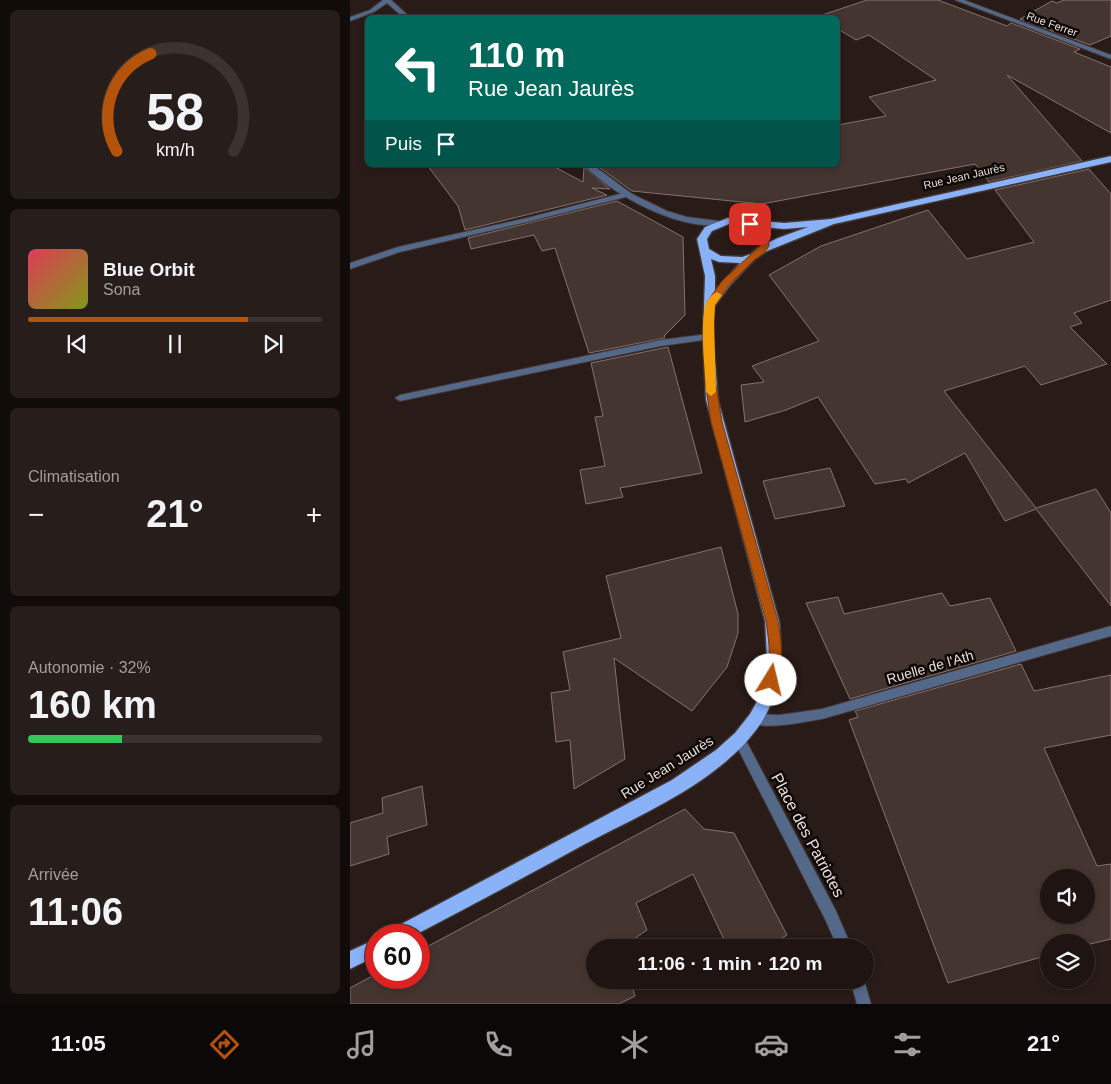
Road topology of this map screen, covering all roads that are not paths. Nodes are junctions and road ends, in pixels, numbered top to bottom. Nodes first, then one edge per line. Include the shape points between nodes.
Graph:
1 (387, 0) edge
2 (958, 0) edge
3 (404, 15) edge
4 (350, 19) edge
5 (1111, 57) edge
6 (1109, 159) edge
7 (591, 167) edge
8 (627, 194) junction
9 (831, 222) junction
10 (719, 223) junction
11 (750, 224) junction
12 (763, 249) junction
13 (706, 251) junction
14 (751, 258) junction
15 (350, 266) edge
16 (710, 304) junction
17 (708, 337) junction
18 (400, 398) dead end
19 (1111, 631) edge
20 (755, 719) junction
21 (739, 739) junction
22 (419, 924) edge
23 (841, 939) edge
24 (365, 952) edge
25 (350, 960) edge
26 (859, 989) edge
27 (864, 1004) edge

1 - 3 street
1 - 4 street via 372,11
2 - 5 street, Rue Ferrer
6 - 9 main road, Rue Jean Jaurès
7 - 8 street
8 - 10 street via 676,218
8 - 15 street via 398,250
9 - 11 main road, Rue Jean Jaurès via 784,226
9 - 12 main road, Rue Jean Jaurès
10 - 11 main road, Rue Jean Jaurès
10 - 13 main road, Rue Jean Jaurès via 704,234 702,242
11 - 12 main road via 760,229 764,236
12 - 14 main road, Rue Jean Jaurès
13 - 14 main road via 715,258 729,261
13 - 16 main road, Rue Jean Jaurès
14 - 16 main road, Rue Jean Jaurès
16 - 17 main road, Rue Jean Jaurès
17 - 18 street via 661,343
17 - 20 main road, Rue Jean Jaurès via 715,415 772,621 775,643 771,680
19 - 20 street, Ruelle de l'Ath via 822,714 779,720
20 - 21 main road, Rue Jean Jaurès
21 - 22 main road, Rue Jean Jaurès via 702,769 658,796
21 - 23 street, Place des Patriotes
24 - 25 main road
26 - 27 street

